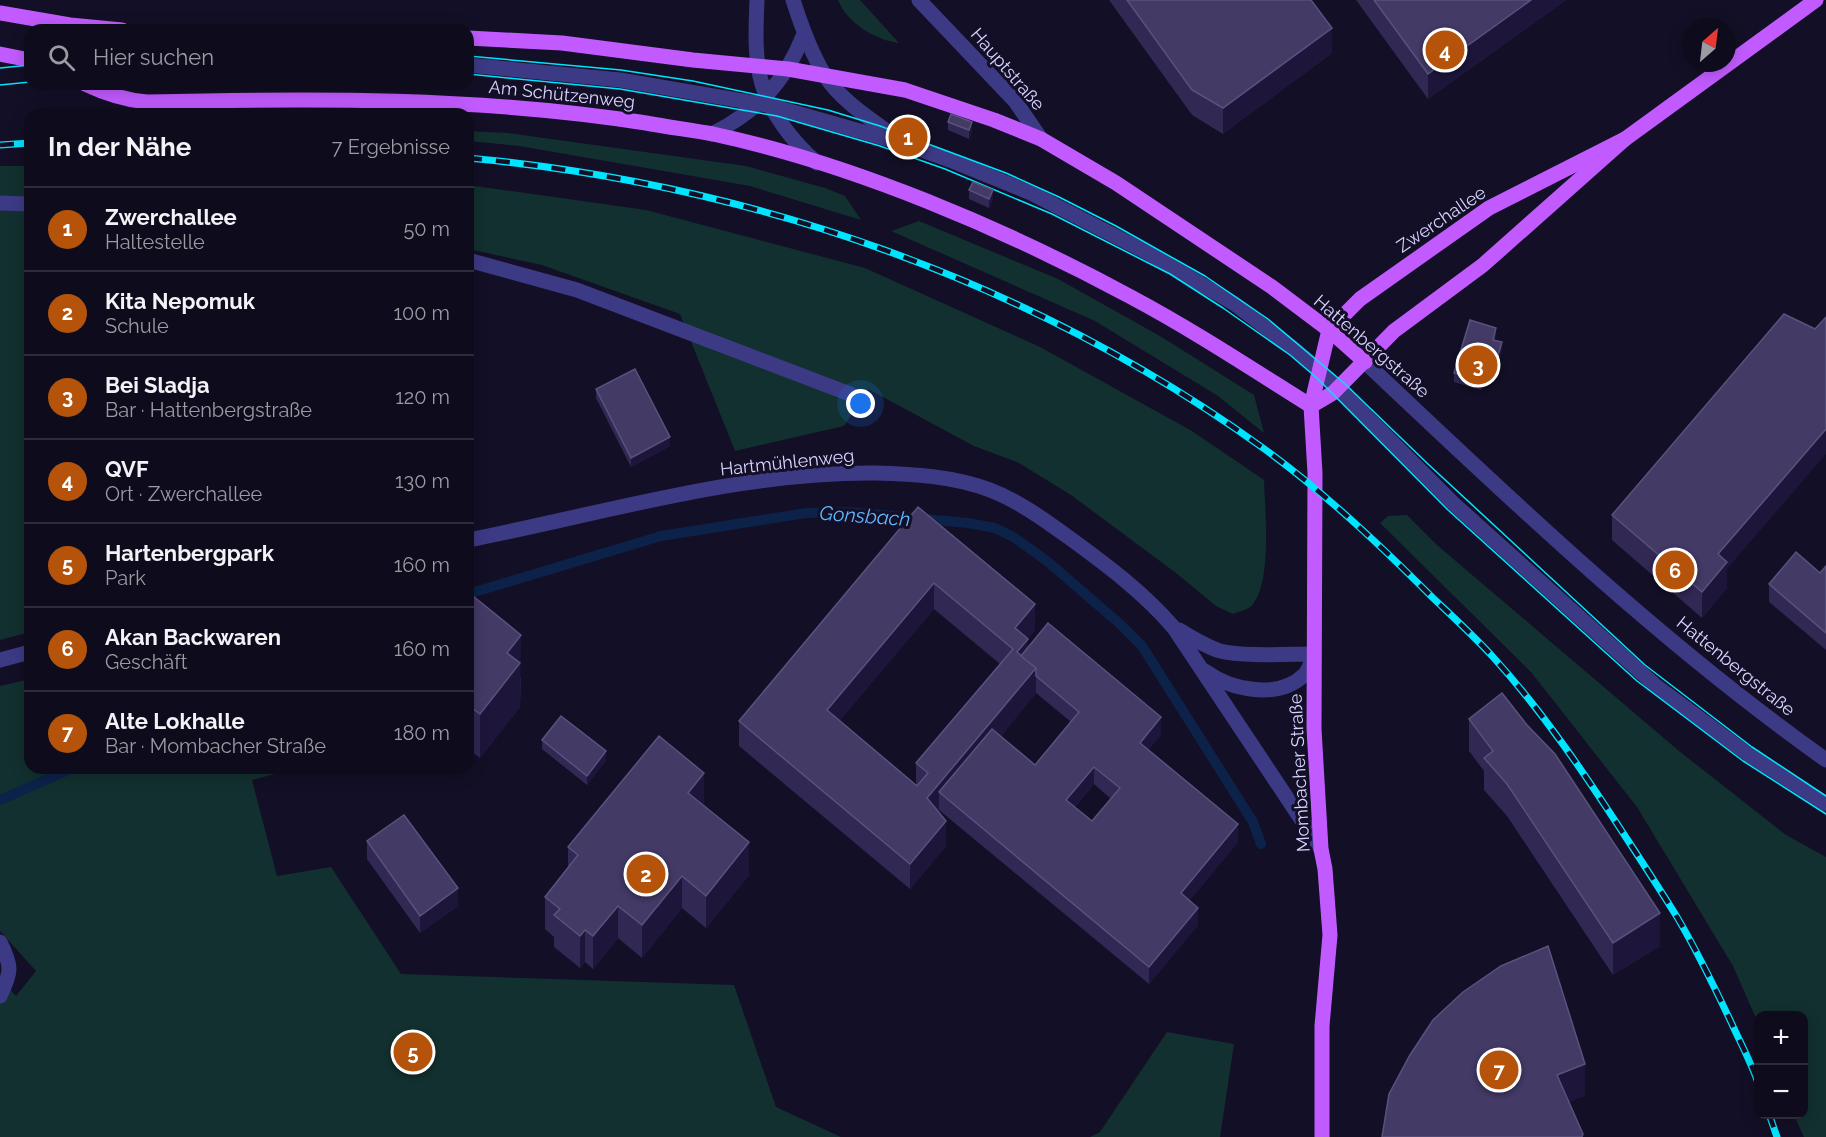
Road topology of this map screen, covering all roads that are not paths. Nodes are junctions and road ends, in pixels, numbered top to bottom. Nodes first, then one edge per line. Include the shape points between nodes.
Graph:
1 (757, 0) edge
2 (793, 0) edge
3 (919, 0) edge
4 (1816, 0) edge
5 (0, 13) edge
6 (64, 24) edge
7 (804, 34) junction
8 (474, 38) edge
9 (1, 53) edge
10 (24, 59) edge
11 (474, 66) edge
12 (759, 67) junction
13 (788, 69) junction
14 (825, 75) junction
15 (98, 90) edge
16 (766, 102) junction
17 (712, 134) junction
18 (1041, 139) junction
19 (1625, 139) junction
20 (905, 144) junction
21 (817, 163) junction
22 (0, 203) edge
23 (24, 204) edge
24 (474, 262) edge
25 (1329, 330) junction
26 (1365, 362) junction
27 (1320, 371) junction
28 (1338, 388) junction
29 (850, 394) dead end
30 (1311, 406) junction
31 (474, 539) edge
32 (1174, 628) junction
33 (24, 654) edge
34 (1314, 654) junction
35 (0, 660) edge
36 (1201, 667) junction
37 (1826, 760) edge
38 (1826, 804) edge
39 (1321, 849) junction
40 (0, 942) edge
41 (0, 996) edge
42 (1322, 1137) edge

1 - 12 street
2 - 7 street
3 - 18 street, Hauptstraße via 1015,101
4 - 19 main road, Zwerchallee
5 - 6 main road
7 - 13 street
7 - 14 street
8 - 12 main road via 562,43
9 - 10 main road
11 - 16 street, Am Schützenweg via 621,80
12 - 13 main road, Hattenbergstraße
12 - 16 street
13 - 14 main road, Hattenbergstraße
13 - 16 street
14 - 18 main road, Hattenbergstraße via 905,90
14 - 20 street via 846,100
15 - 17 main road, Am Schützenweg via 147,102 432,101 529,108
16 - 17 street
16 - 20 street
16 - 21 street
17 - 21 main road, Am Schützenweg
18 - 25 main road, Hattenbergstraße via 1125,189
19 - 25 main road, Zwerchallee via 1489,208 1360,299
19 - 26 main road, Zwerchallee via 1483,265 1394,331
20 - 27 street via 1031,193 1150,254 1235,304
21 - 30 main road via 970,220 1080,271 1187,329
22 - 23 street
24 - 29 street via 577,290
25 - 26 main road, Hattenbergstraße
25 - 27 main road
26 - 28 main road, Zwerchallee
26 - 37 street, Hattenbergstraße via 1519,508 1744,699
27 - 28 street
27 - 30 main road, Mombacher Straße
28 - 30 main road
28 - 38 street via 1454,504 1656,686 1749,755
30 - 34 main road, Mombacher Straße via 1315,473
31 - 32 street, Hartmühlenweg via 750,481 829,473 917,475 991,490 1017,503 1106,565 1153,604
32 - 34 street, Hartmühlenweg via 1222,651
32 - 36 street, Hartmühlenweg
33 - 35 street
34 - 36 street, Hartmühlenweg via 1303,676 1268,689 1241,688
34 - 39 main road, Mombacher Straße
36 - 39 street, Hartmühlenweg
39 - 42 main road, Mombacher Straße via 1330,935 1322,1026
40 - 41 street via 10,962 8,981

